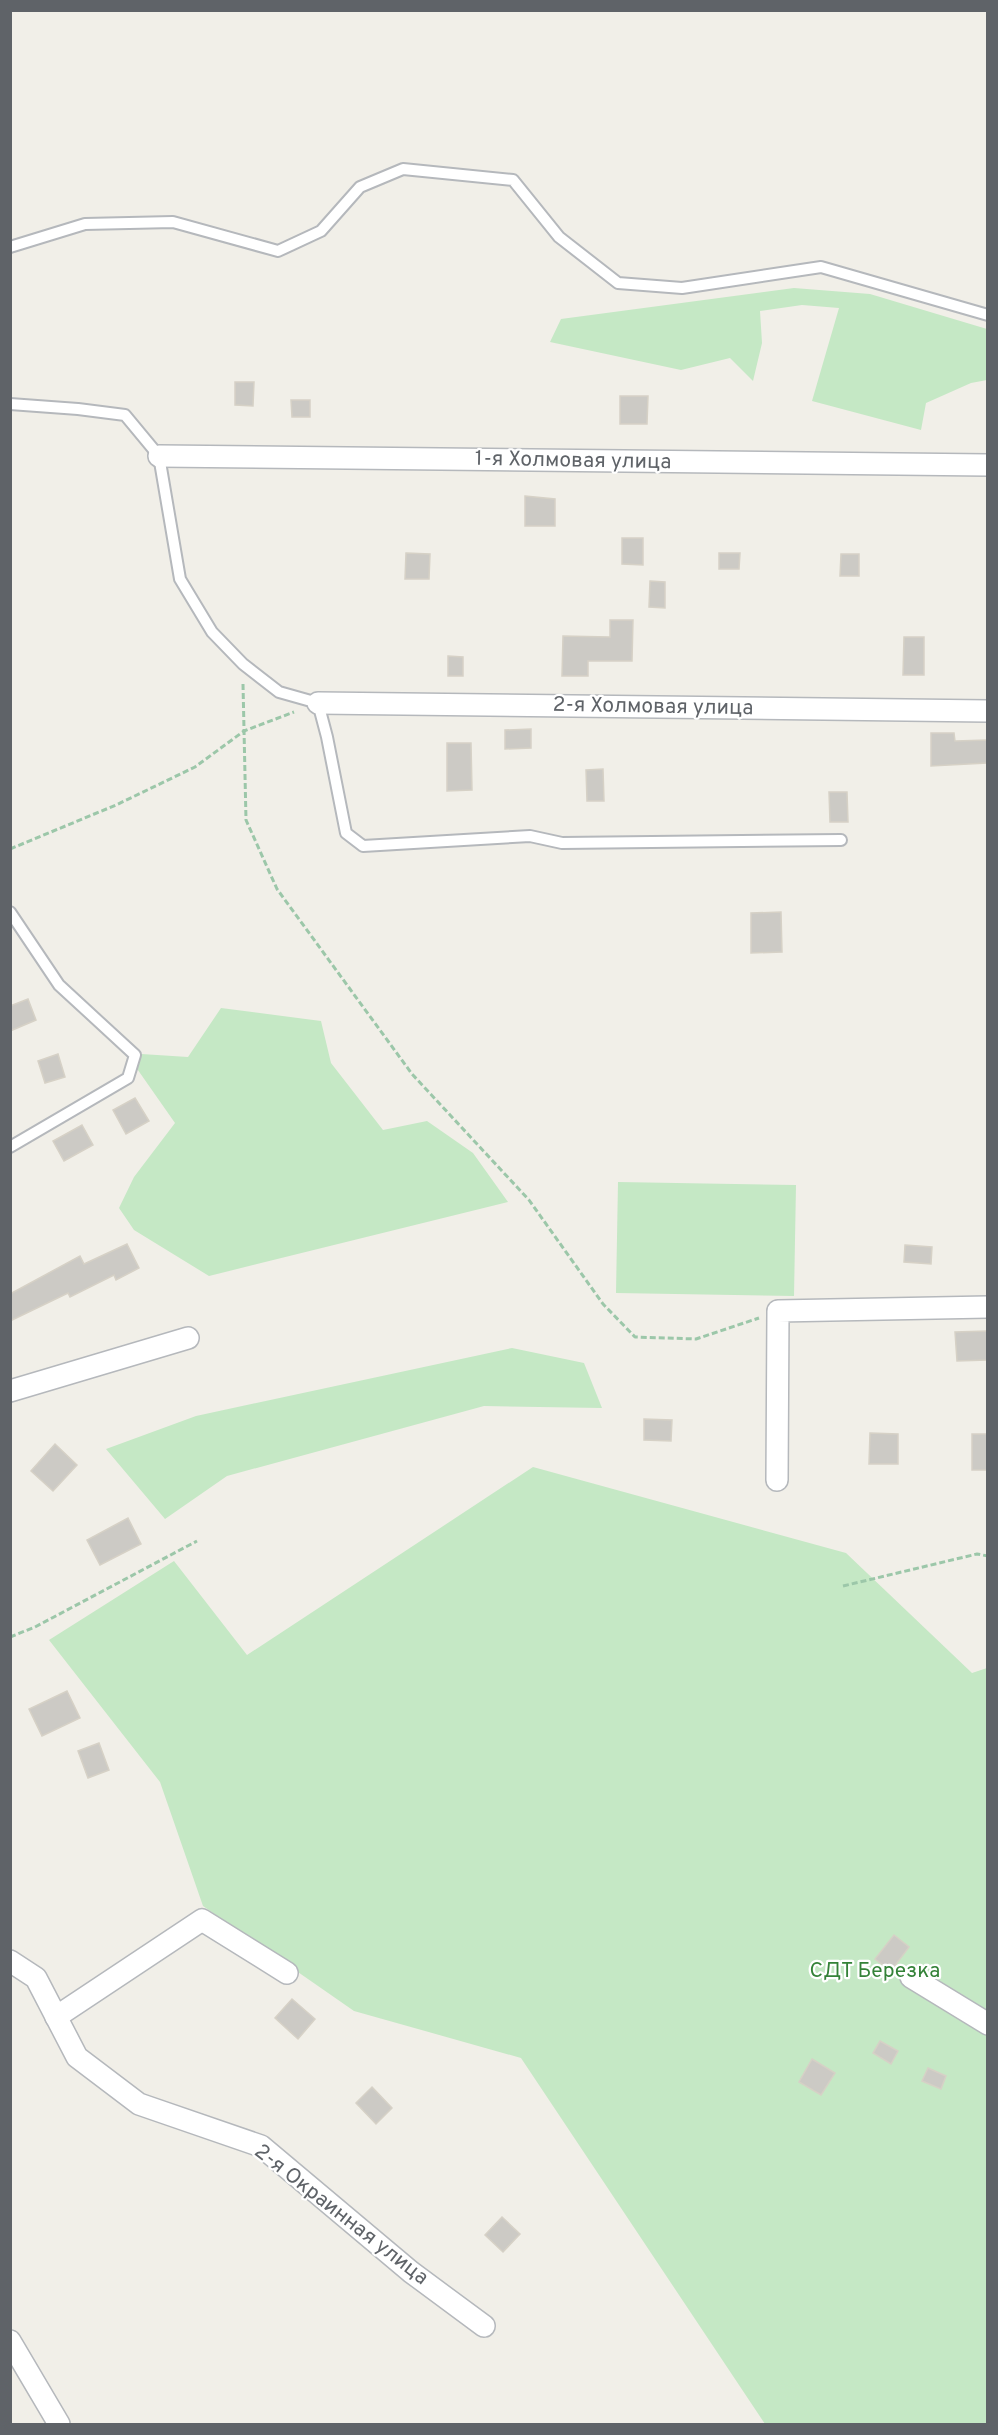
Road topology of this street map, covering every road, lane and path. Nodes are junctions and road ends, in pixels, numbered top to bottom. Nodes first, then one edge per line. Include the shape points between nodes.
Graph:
1 (10, 247) edge
2 (987, 315) edge
3 (10, 404) edge
4 (159, 456) junction
5 (987, 465) edge
6 (243, 664) junction
7 (318, 703) junction
8 (987, 711) edge
9 (244, 730) junction
10 (841, 840) dead end
11 (10, 849) edge
12 (10, 912) edge
13 (10, 1146) edge
14 (987, 1307) edge
15 (778, 1311) junction
16 (188, 1338) dead end
17 (10, 1391) edge
18 (777, 1480) dead end
19 (197, 1541) dead end
20 (987, 1556) edge
21 (843, 1586) dead end
22 (10, 1637) edge
23 (10, 1960) edge
24 (287, 1973) dead end
25 (911, 1977) dead end
26 (57, 2017) junction
27 (987, 2024) edge
28 (484, 2326) dead end
29 (10, 2341) edge
30 (18, 2372) edge
31 (59, 2424) edge

1 - 2 lane via 85,224 173,222 278,251 321,231 360,187 403,169 513,180 559,237 618,283 682,288 820,267
3 - 4 lane via 125,415
4 - 5 street, 1-я Холмовая улица
4 - 6 lane via 180,579 212,632
6 - 7 lane via 279,692
6 - 9 path
7 - 8 street, 2-я Холмовая улица
7 - 9 path
7 - 10 lane via 346,833 363,846 530,836 562,843
9 - 11 path via 195,767
9 - 15 path via 246,820 277,889 412,1074 529,1200 603,1304 635,1337 696,1339
12 - 13 lane via 59,985 135,1055 128,1078
14 - 15 street
15 - 18 street
16 - 17 street
19 - 22 path
20 - 21 path via 976,1554
23 - 26 street, 2-я Окраинная улица via 36,1978
24 - 26 street via 202,1920
25 - 27 street
26 - 28 street, 2-я Окраинная улица via 78,2057 139,2104 261,2146 411,2272
29 - 30 street
30 - 31 street

